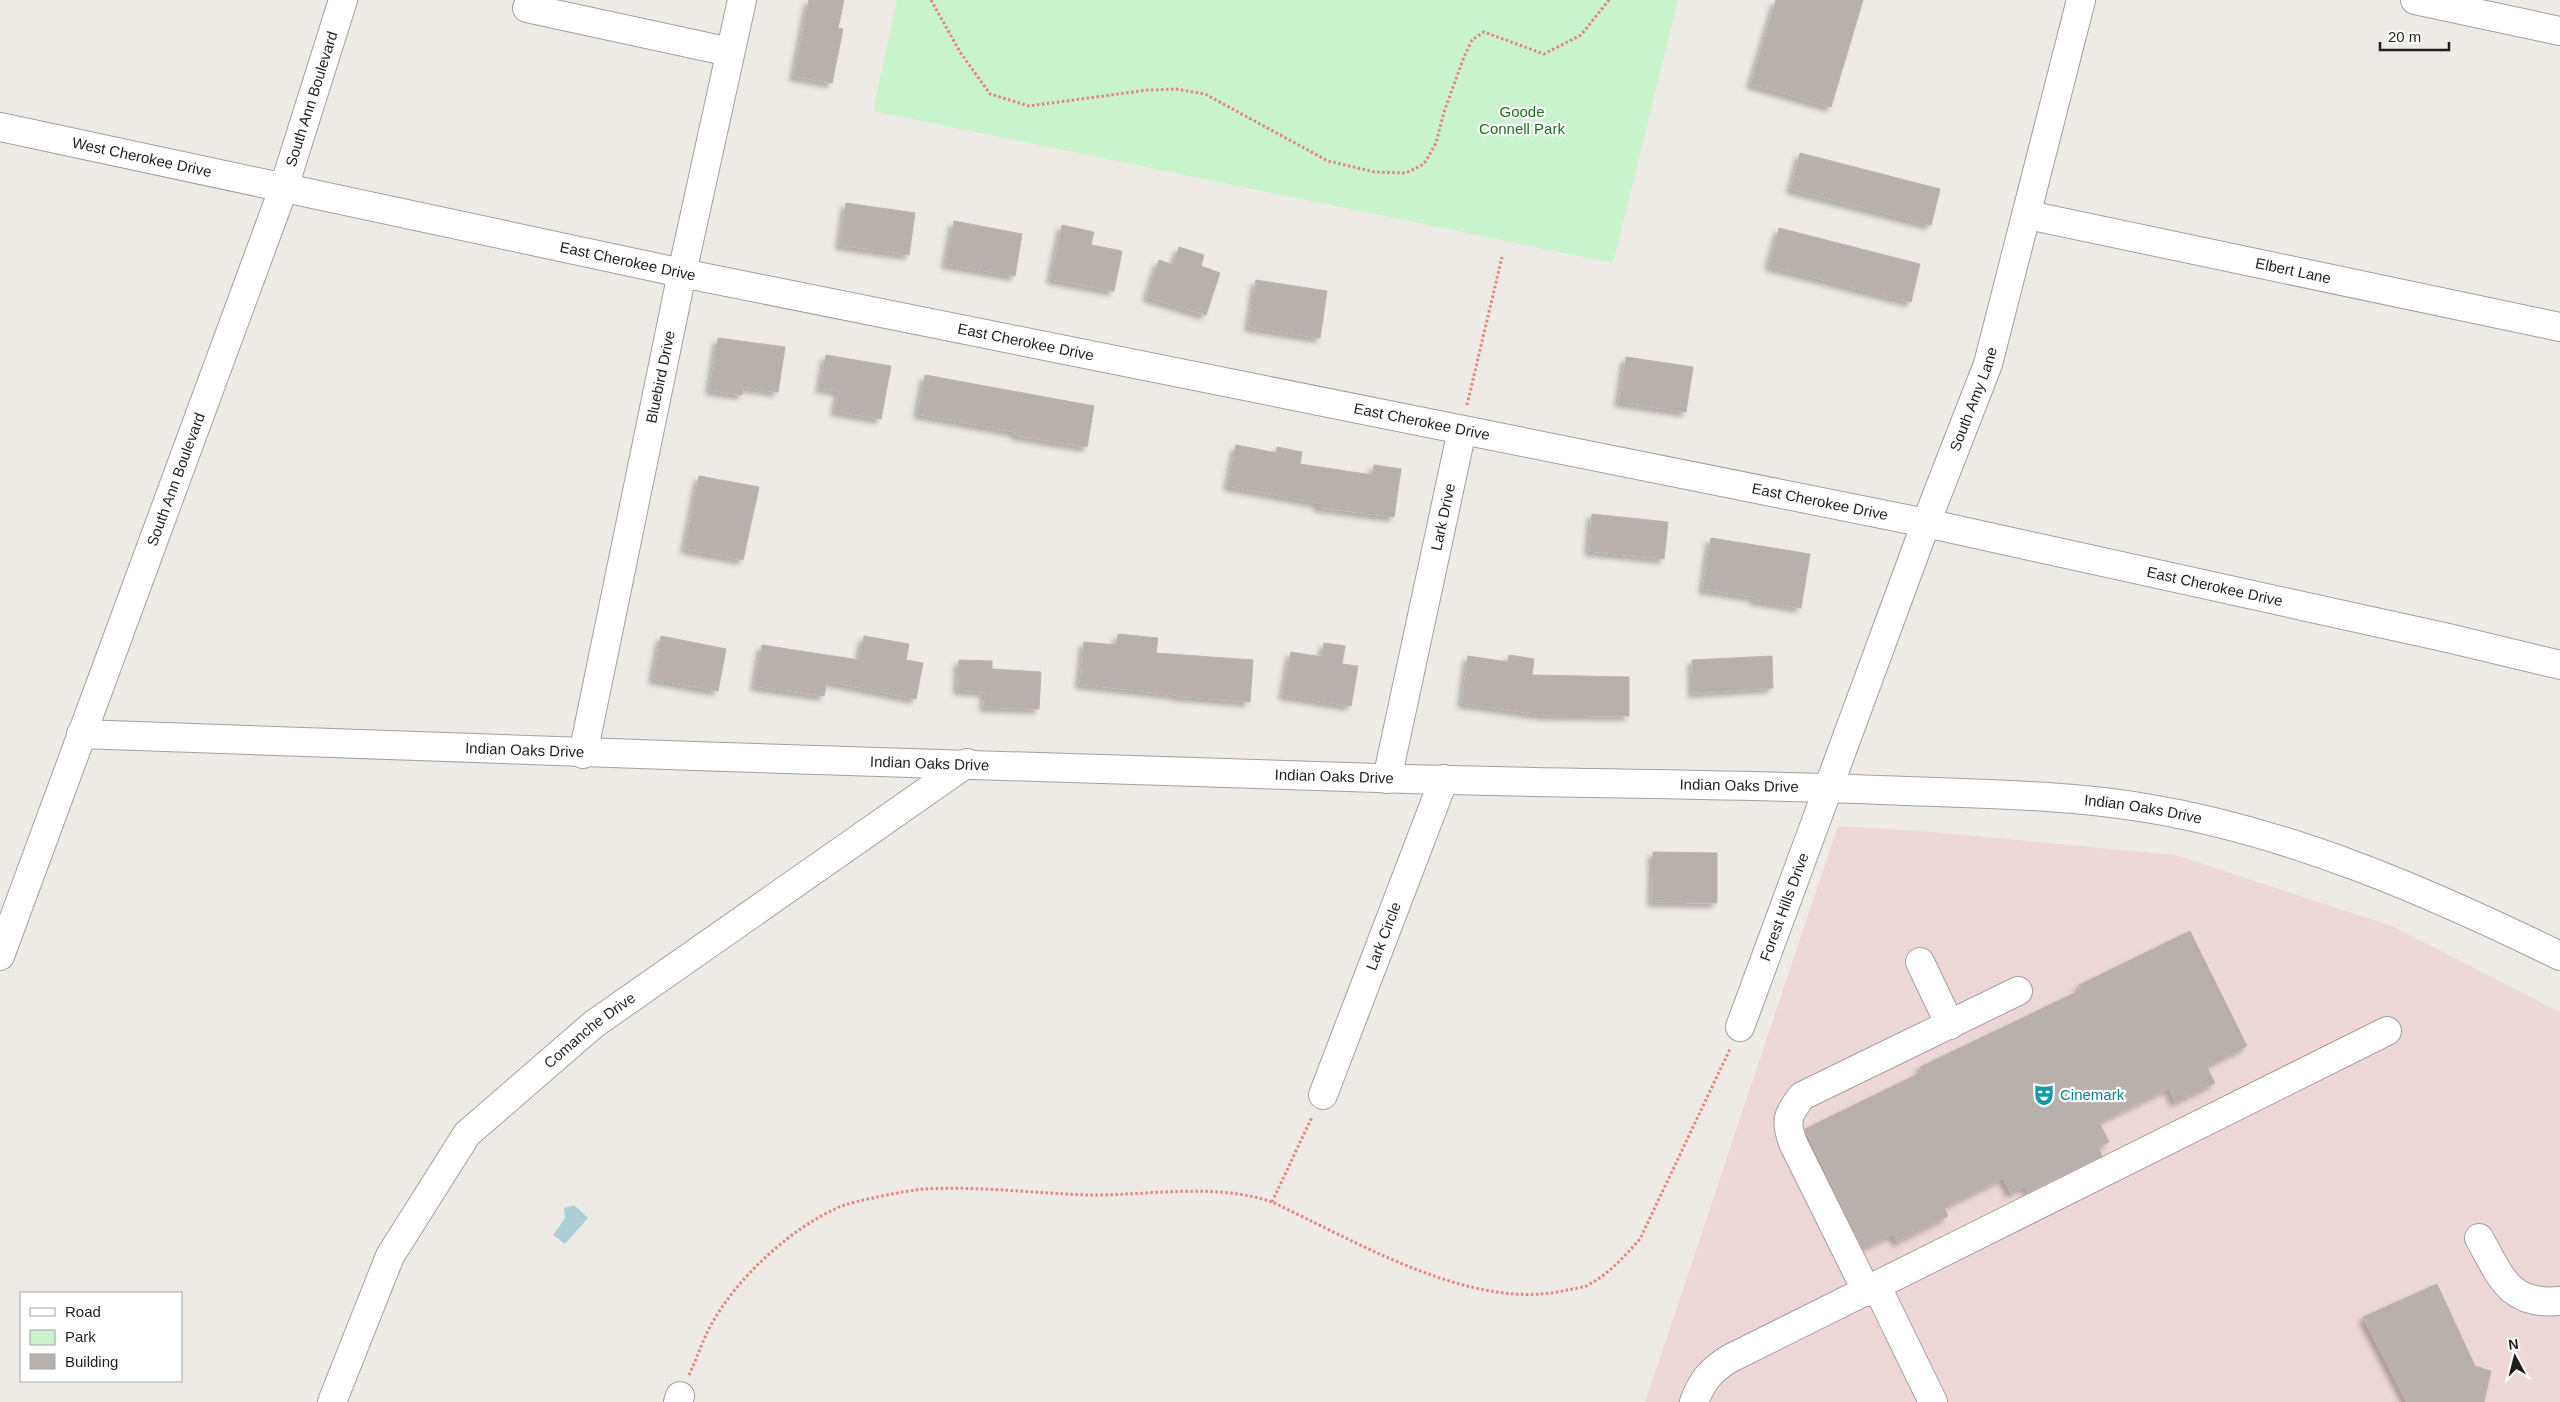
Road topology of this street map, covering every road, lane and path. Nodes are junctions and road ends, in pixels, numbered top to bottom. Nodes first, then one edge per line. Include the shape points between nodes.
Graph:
1 (344, 0) edge
2 (742, 0) edge
3 (931, 0) edge
4 (1609, 0) edge
5 (2081, 0) edge
6 (2415, 0) edge
7 (526, 8) dead end
8 (2560, 31) edge
9 (730, 52) junction
10 (0, 127) edge
11 (284, 187) junction
12 (2028, 215) junction
13 (1502, 257) dead end
14 (682, 273) junction
15 (2560, 327) edge
16 (1462, 430) junction
17 (1926, 523) junction
18 (2560, 665) edge
19 (80, 734) junction
20 (583, 754) junction
21 (967, 763) junction
22 (1387, 778) junction
23 (1444, 779) junction
24 (1828, 788) junction
25 (8, 915) edge
26 (2557, 948) edge
27 (0, 956) edge
28 (1920, 962) dead end
29 (2018, 991) dead end
30 (1950, 1024) junction
31 (1740, 1027) joint
32 (2387, 1031) dead end
33 (1323, 1095) joint
34 (1272, 1202) junction
35 (2479, 1238) dead end
36 (1872, 1289) junction
37 (2560, 1301) edge
38 (679, 1399) edge
39 (332, 1402) edge
40 (1694, 1402) edge
41 (1933, 1402) edge

1 - 11 street, South Ann Boulevard
2 - 9 street, Bluebird Drive
3 - 4 path via 960,52 990,94 1029,106 1148,90 1176,89 1205,94 1328,161 1375,172 1398,173 1406,173 1424,164 1436,143 1453,85 1472,40 1484,32 1544,54 1580,36
5 - 12 street, South Amy Lane
6 - 8 street
7 - 9 street
9 - 14 street, Bluebird Drive
10 - 11 street, West Cherokee Drive
11 - 14 street, East Cherokee Drive
11 - 19 street, South Ann Boulevard
12 - 15 street, Elbert Lane
12 - 17 street, South Amy Lane via 1988,364
13 - 16 path
14 - 16 street, East Cherokee Drive
14 - 20 street, Bluebird Drive
16 - 17 street, East Cherokee Drive
16 - 22 street, Lark Drive
17 - 18 street, East Cherokee Drive
17 - 24 street, South Amy Lane
19 - 20 street, Indian Oaks Drive
19 - 25 street, South Ann Boulevard
20 - 21 street, Indian Oaks Drive
21 - 22 street, Indian Oaks Drive
21 - 39 street, Comanche Drive via 594,1024 467,1134 390,1256
22 - 23 street, Indian Oaks Drive
23 - 24 street, Indian Oaks Drive
23 - 33 street, Lark Circle
24 - 26 street, Indian Oaks Drive via 2074,798 2148,808 2223,824 2350,864
24 - 31 street, Forest Hills Drive
25 - 27 street, South Ann Boulevard
28 - 30 street
29 - 30 street
30 - 36 street via 1802,1096 1791,1111 1787,1126 1793,1143
31 - 34 path via 1640,1239 1617,1265 1585,1286 1550,1294 1517,1296 1487,1292 1396,1260
32 - 36 street
33 - 34 path
34 - 38 path via 1250,1194 1212,1192 1087,1195 989,1188 922,1190 840,1207 801,1229 745,1276 712,1323
35 - 37 street via 2503,1281 2522,1297 2540,1303
36 - 40 street via 1712,1370 1702,1381
36 - 41 street

